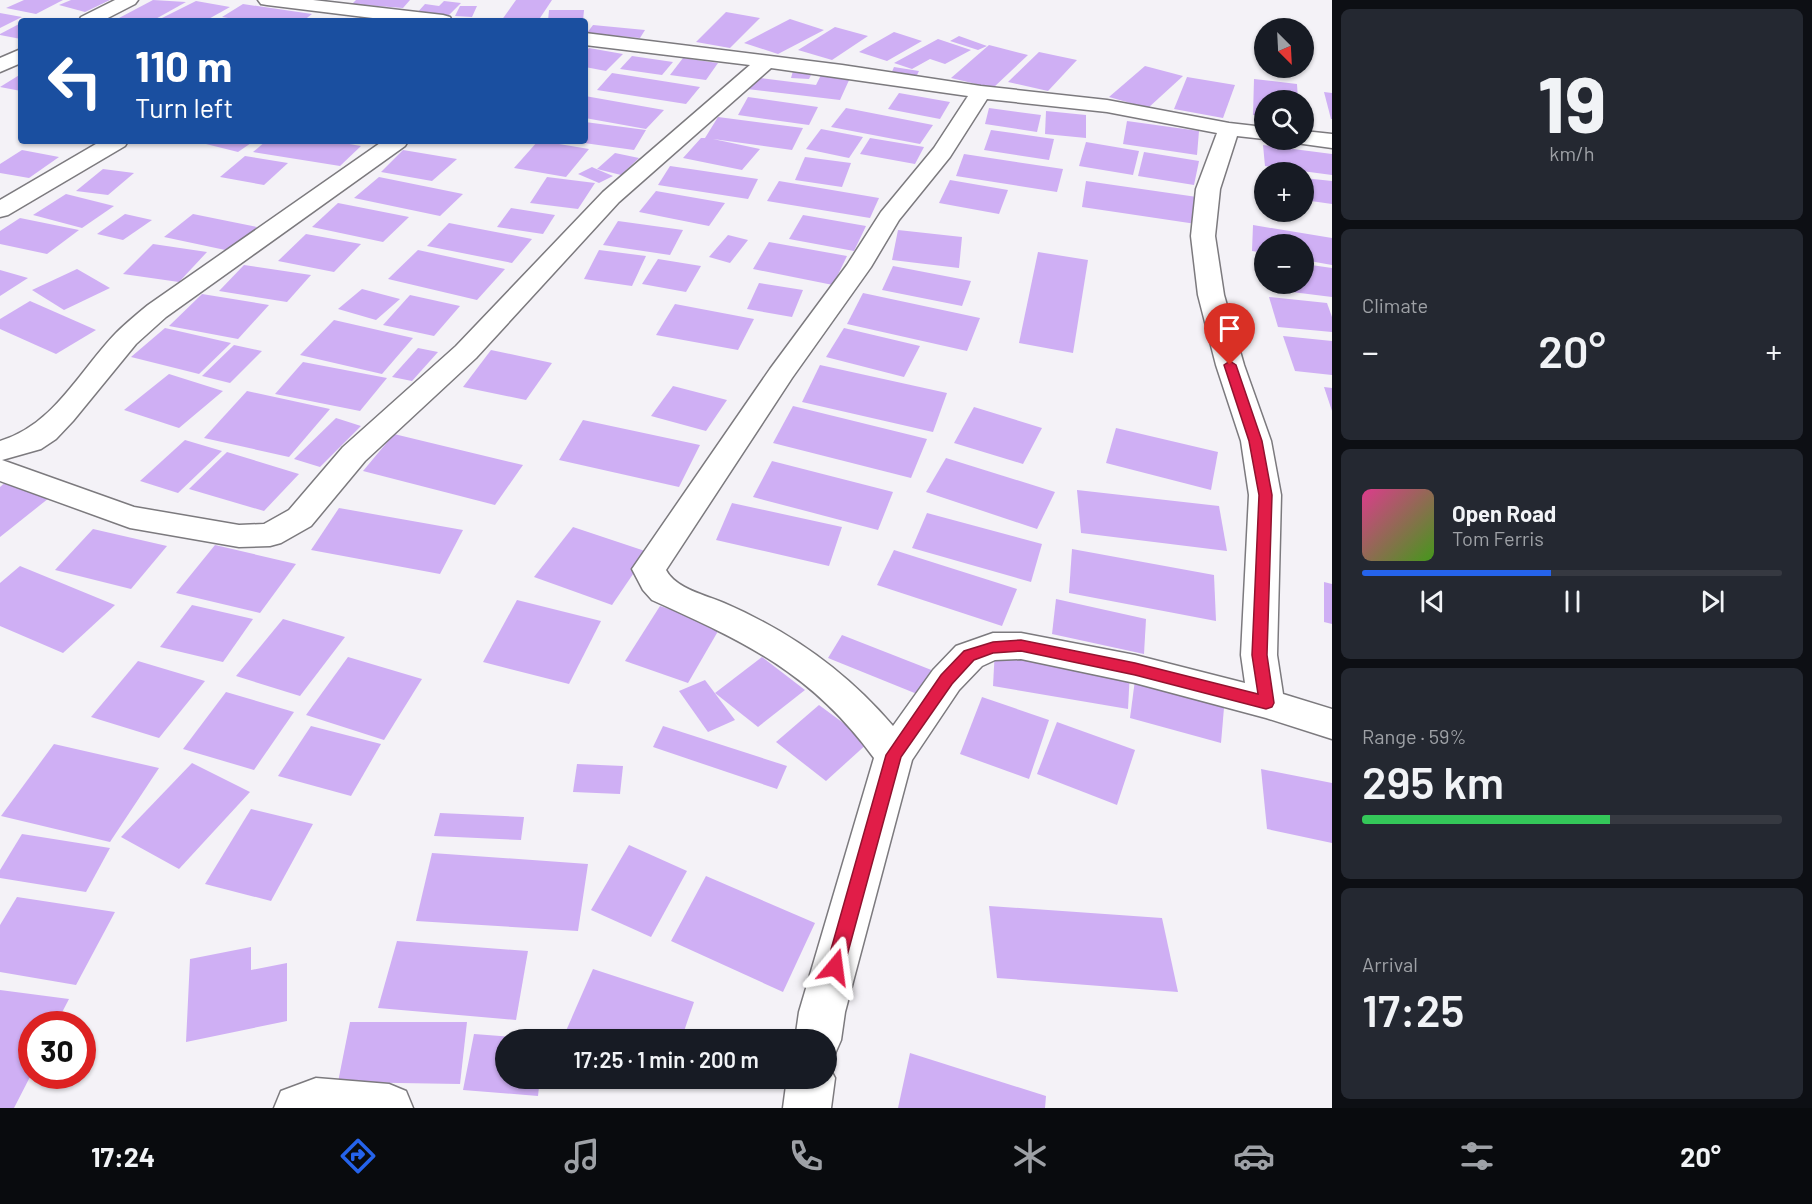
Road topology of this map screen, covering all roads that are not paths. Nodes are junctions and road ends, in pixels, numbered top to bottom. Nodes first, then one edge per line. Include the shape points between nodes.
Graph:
1 (129, 0) edge
2 (267, 0) edge
3 (342, 9) junction
4 (94, 18) edge
5 (327, 18) edge
6 (418, 18) edge
7 (588, 39) edge
8 (18, 57) edge
9 (765, 63) junction
10 (0, 66) edge
11 (981, 92) junction
12 (1229, 129) junction
13 (1254, 132) edge
14 (1314, 139) edge
15 (1332, 141) edge
16 (112, 144) edge
17 (393, 144) edge
18 (0, 210) edge
19 (0, 451) edge
20 (0, 470) edge
21 (1266, 703) junction
22 (1332, 724) edge
23 (894, 755) junction
24 (820, 1029) edge
25 (810, 1089) edge
26 (298, 1108) edge
27 (389, 1108) edge
28 (807, 1108) edge

1 - 4 street
2 - 3 street
3 - 5 street
3 - 6 street
7 - 9 street
8 - 10 street
9 - 11 street
9 - 20 street via 611,197 466,352 354,454 300,518 270,535 239,536 130,517
11 - 12 street via 1107,106
11 - 23 street via 942,152 889,217 649,569 664,591 768,640 810,667 874,727
12 - 13 street
12 - 21 street via 1208,189 1203,236 1211,296 1256,441 1265,495 1259,655
14 - 15 street
16 - 18 street
17 - 19 street via 156,311 126,338 45,432 30,442
21 - 22 street
21 - 23 street via 1101,662 1021,646 993,647 969,656 946,680
23 - 24 street
25 - 28 street
26 - 27 street via 316,1102

